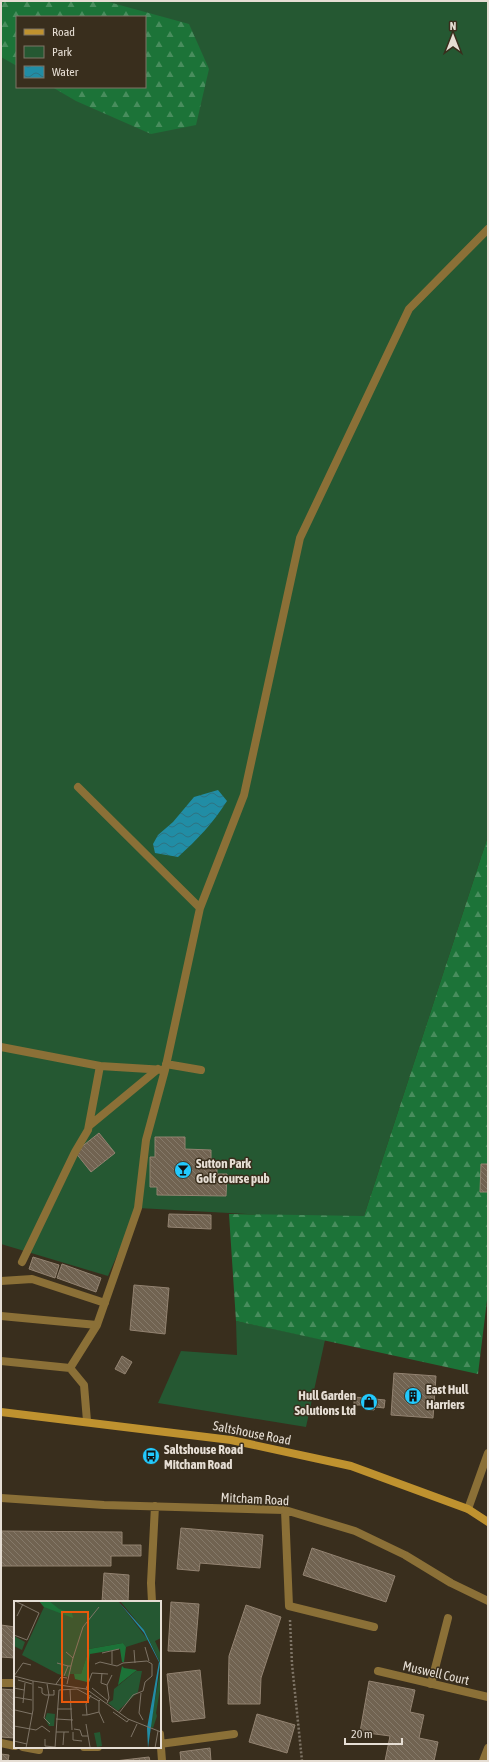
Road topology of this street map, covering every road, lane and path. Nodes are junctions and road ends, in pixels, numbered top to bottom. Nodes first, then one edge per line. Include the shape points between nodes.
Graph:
1 (488, 228) edge
2 (78, 787) dead end
3 (200, 908) junction
4 (1, 1047) edge
5 (100, 1066) junction
6 (163, 1068) junction
7 (201, 1070) dead end
8 (89, 1126) junction
9 (22, 1262) dead end
10 (1, 1281) edge
11 (105, 1303) junction
12 (1, 1316) edge
13 (97, 1325) junction
14 (1, 1362) edge
15 (70, 1368) junction
16 (1, 1412) edge
17 (86, 1421) junction
18 (488, 1453) edge
19 (1, 1498) edge
20 (155, 1506) junction
21 (468, 1509) junction
22 (285, 1510) junction
23 (488, 1522) edge
24 (152, 1601) edge
25 (488, 1601) edge
26 (289, 1606) junction
27 (448, 1618) dead end
28 (374, 1627) dead end
29 (378, 1671) dead end
30 (1, 1683) edge
31 (14, 1683) edge
32 (431, 1684) junction
33 (488, 1697) edge
34 (234, 1734) dead end
35 (1, 1743) edge
36 (161, 1744) edge
37 (14, 1746) edge
38 (28, 1748) edge
39 (160, 1748) edge
40 (488, 1748) edge
41 (39, 1750) dead end
42 (162, 1761) edge
43 (302, 1761) edge
44 (483, 1761) edge

1 - 3 street via 409,309 300,538 244,795
2 - 3 street
3 - 6 street
4 - 5 street
5 - 6 street
5 - 8 street
6 - 7 street
6 - 8 street
6 - 11 street via 146,1140 138,1208
8 - 9 street
10 - 11 street via 32,1280
11 - 13 street
12 - 13 street
13 - 15 street
14 - 15 street
15 - 17 street via 84,1385
16 - 17 main road, Saltshouse Road
17 - 21 main road, Saltshouse Road via 231,1440 351,1466
18 - 21 street
19 - 20 street, Mitcham Road
20 - 22 street, Mitcham Road
20 - 24 street
21 - 23 main road, Saltshouse Road
22 - 25 street, Mitcham Road via 355,1531 405,1555 451,1583
22 - 26 street
26 - 28 street
26 - 43 path
27 - 32 street
29 - 32 street, Muswell Court
30 - 31 street
32 - 33 street, Muswell Court
34 - 36 street
35 - 37 street
38 - 41 street
39 - 42 street
40 - 44 street

